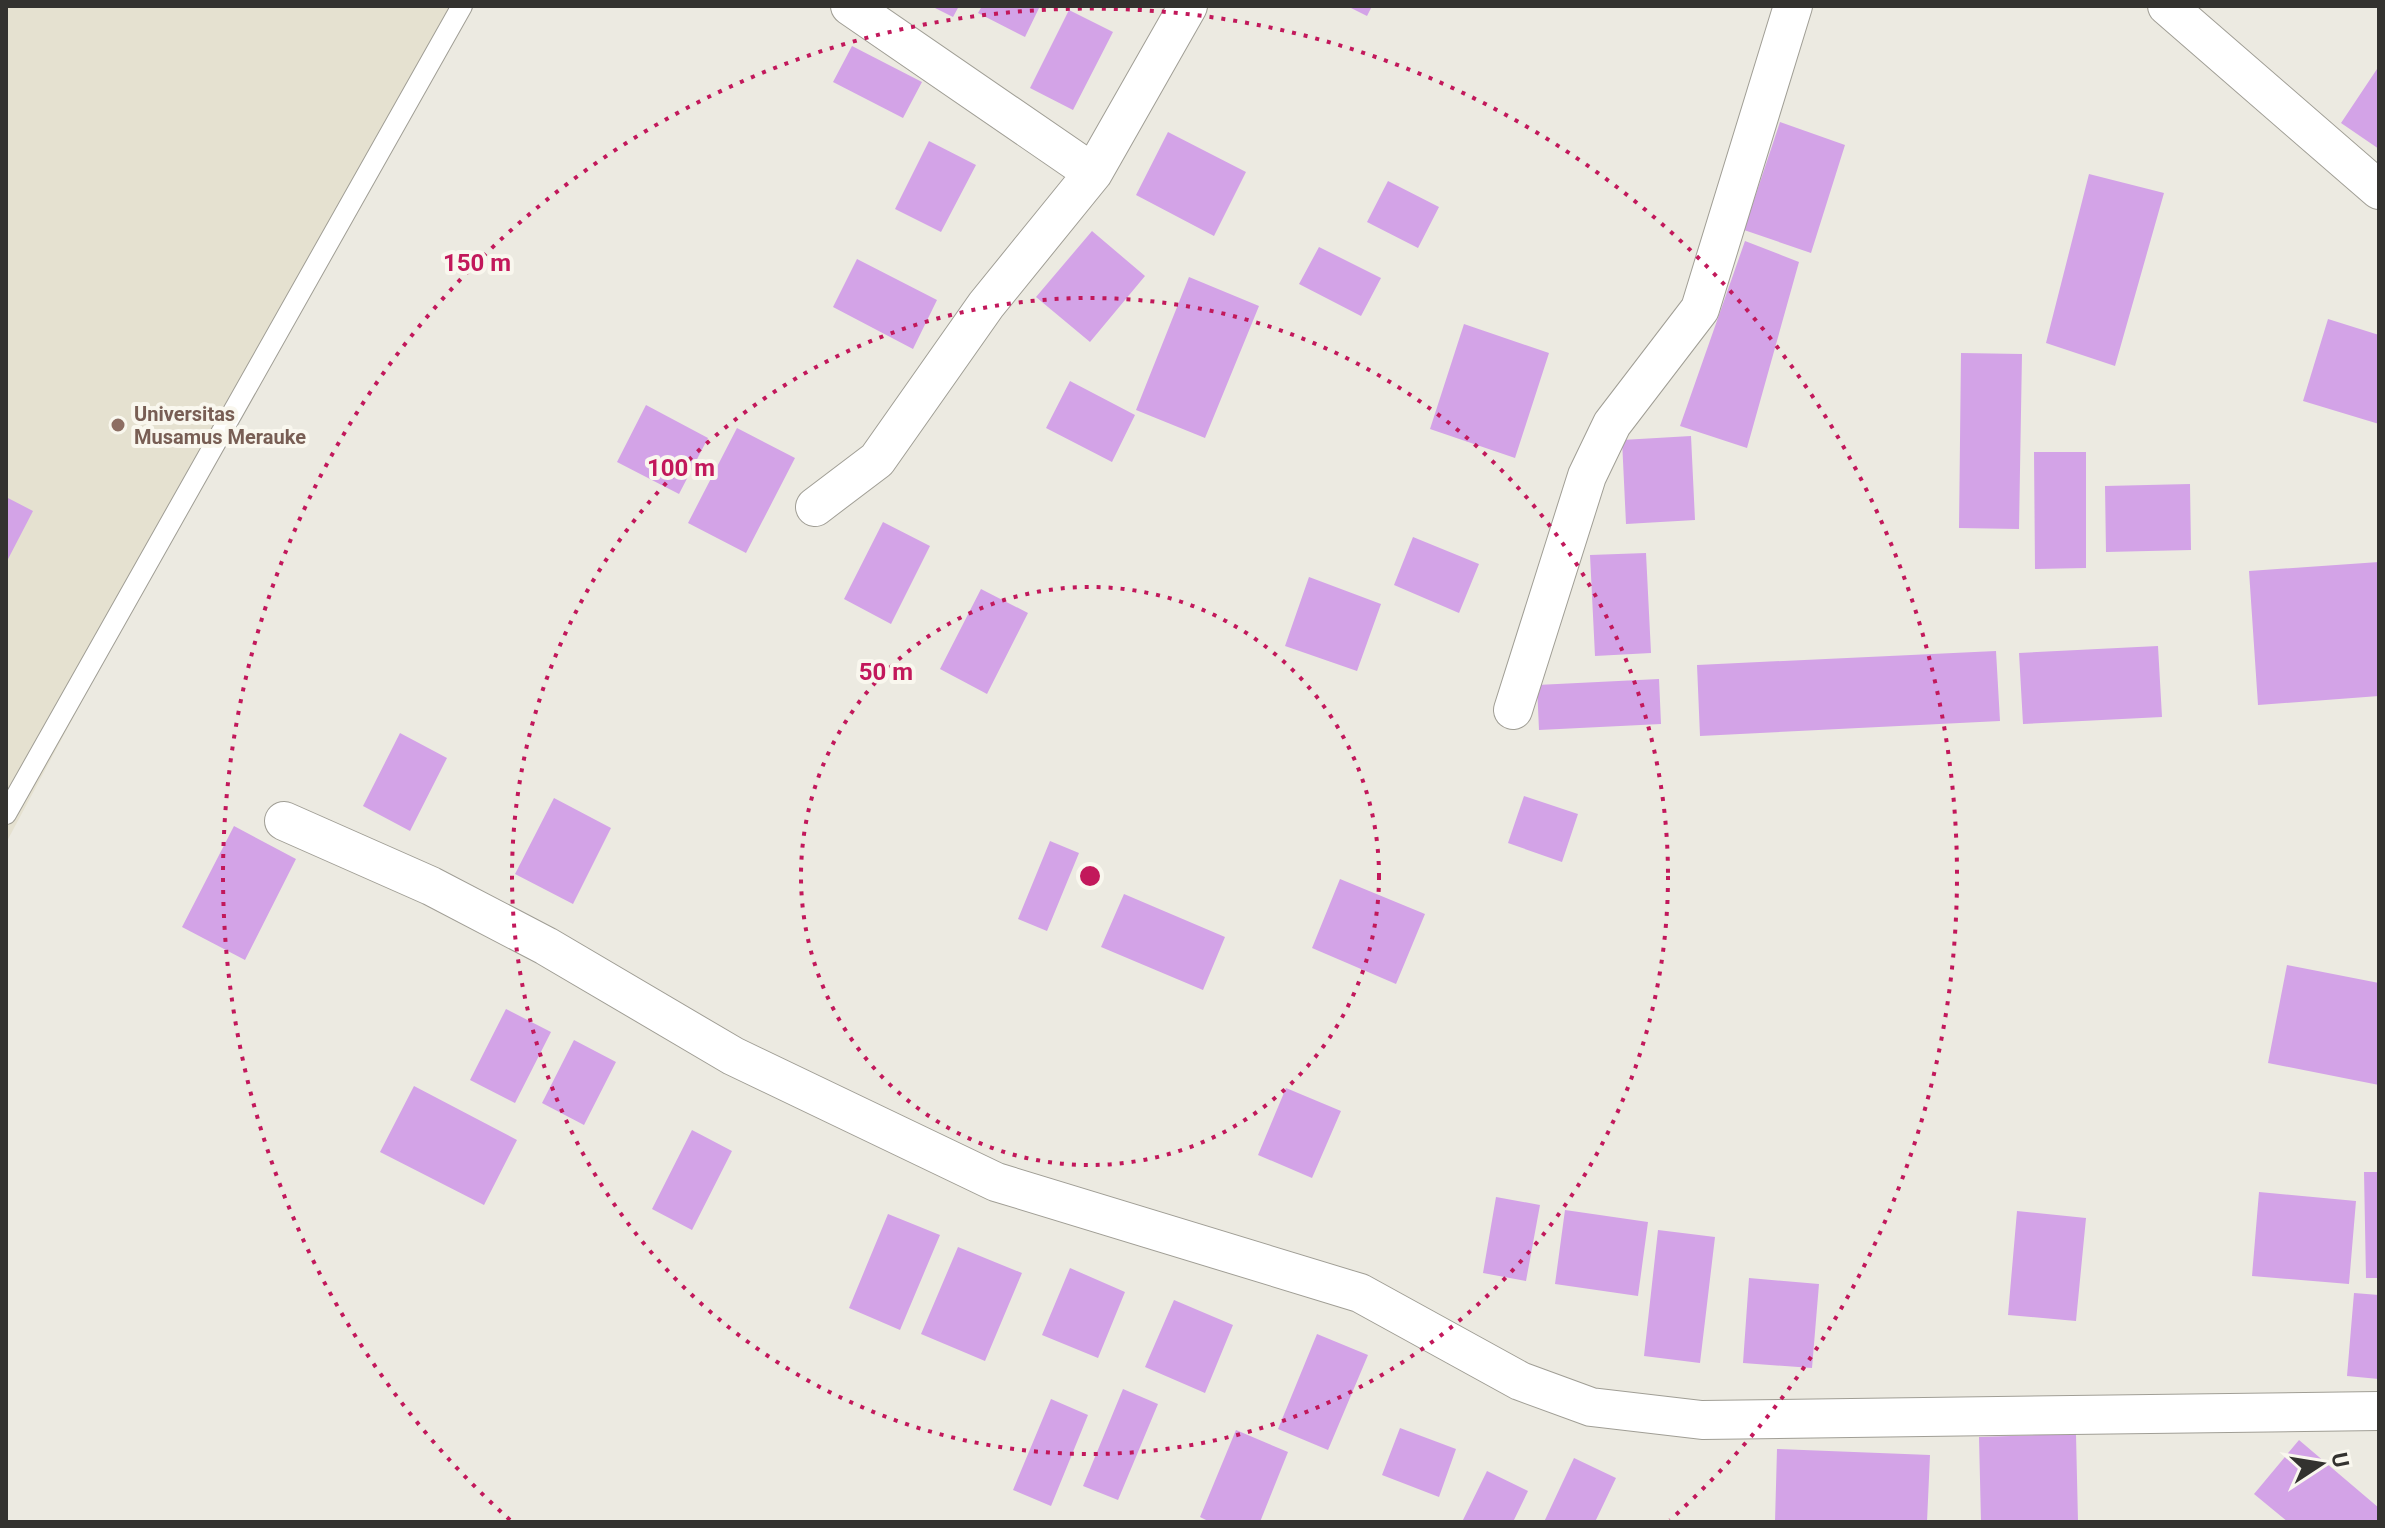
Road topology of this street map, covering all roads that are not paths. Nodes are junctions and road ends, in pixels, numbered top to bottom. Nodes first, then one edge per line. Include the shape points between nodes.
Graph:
1 (462, 6) edge
2 (850, 6) edge
3 (1188, 6) edge
4 (1793, 6) edge
5 (2167, 6) edge
6 (1093, 173) junction
7 (2379, 190) edge
8 (815, 507) dead end
9 (1513, 710) dead end
10 (6, 814) edge
11 (284, 821) dead end
12 (2379, 1411) edge

1 - 10 lane
2 - 6 street
3 - 6 street
4 - 9 street via 1700,309 1612,424 1587,476
5 - 7 street
6 - 8 street via 986,305 877,460
11 - 12 street via 431,886 546,946 733,1056 996,1182 1360,1293 1520,1381 1591,1407 1702,1420

